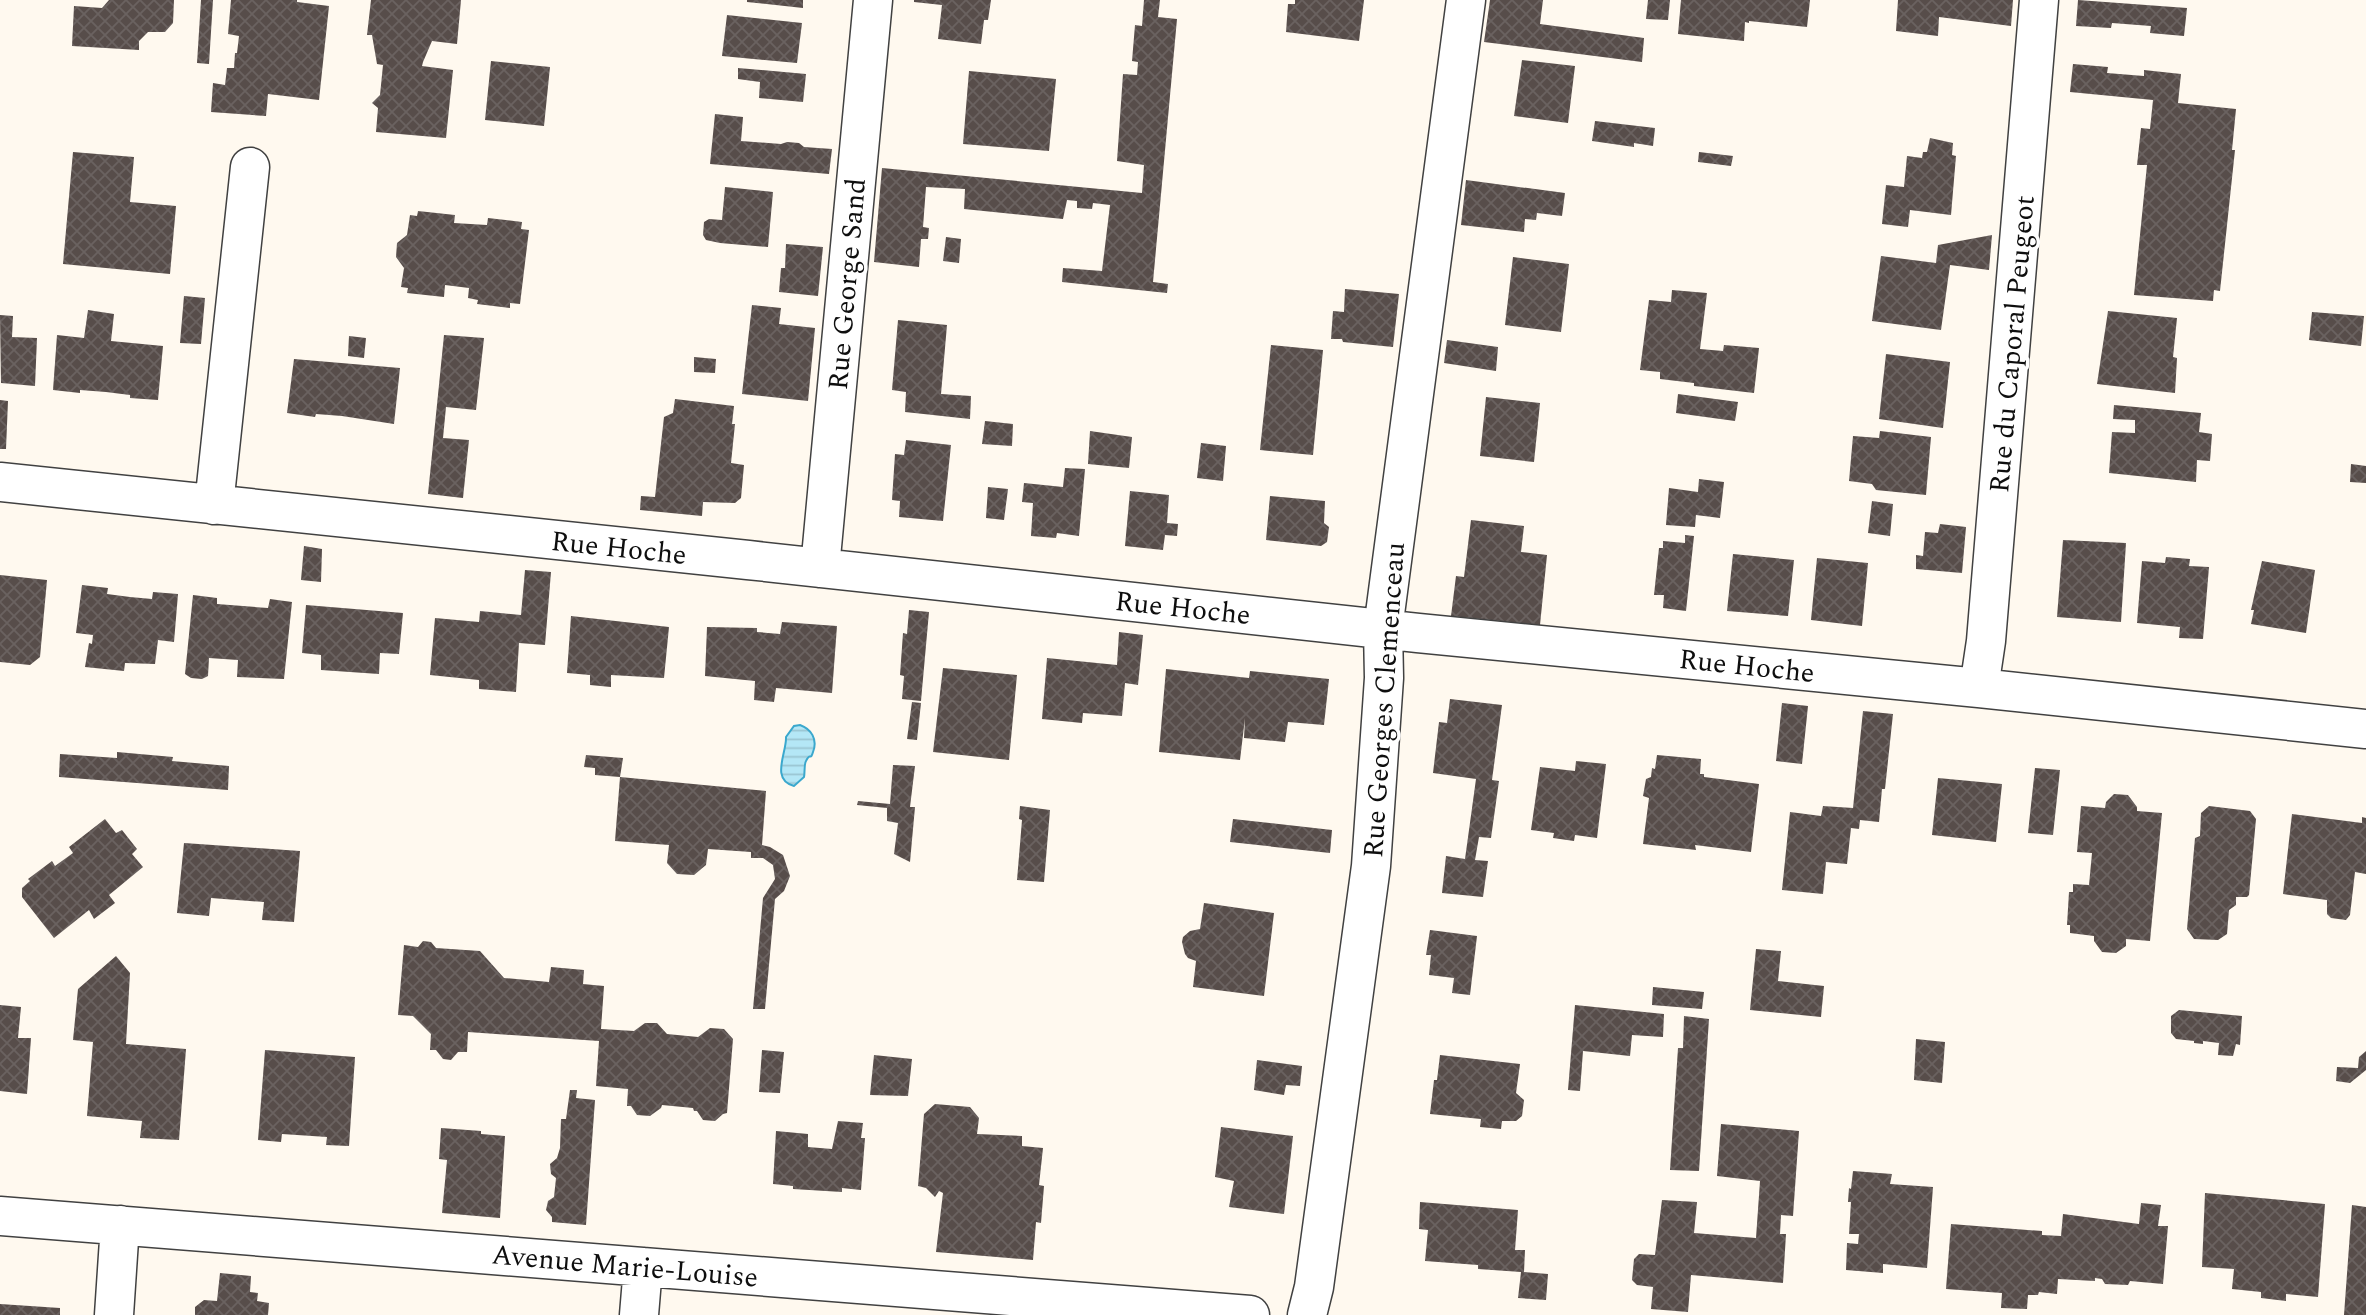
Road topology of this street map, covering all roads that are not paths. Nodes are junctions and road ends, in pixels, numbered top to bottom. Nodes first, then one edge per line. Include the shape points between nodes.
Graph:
1 (873, 0) edge
2 (1466, 0) edge
3 (2039, 0) edge
4 (250, 167) dead end
5 (0, 482) edge
6 (214, 505) junction
7 (820, 568) junction
8 (1383, 629) junction
9 (1979, 688) junction
10 (2366, 729) edge
11 (0, 1216) edge
12 (120, 1225) junction
13 (643, 1267) junction
14 (114, 1315) edge
15 (639, 1315) edge
16 (1250, 1315) edge
17 (1307, 1315) edge

1 - 7 street, Rue George Sand
2 - 8 street, Rue Georges Clemenceau
3 - 9 street, Rue du Caporal Peugeot
4 - 6 street
5 - 6 street, Rue Hoche
6 - 7 street, Rue Hoche
7 - 8 street, Rue Hoche
8 - 9 street, Rue Hoche
8 - 17 street, Rue Georges Clemenceau via 1371,866
9 - 10 street, Rue Hoche
11 - 12 street, Avenue Marie-Louise
12 - 13 street, Avenue Marie-Louise
12 - 14 street
13 - 15 street
13 - 16 street, Avenue Marie-Louise

